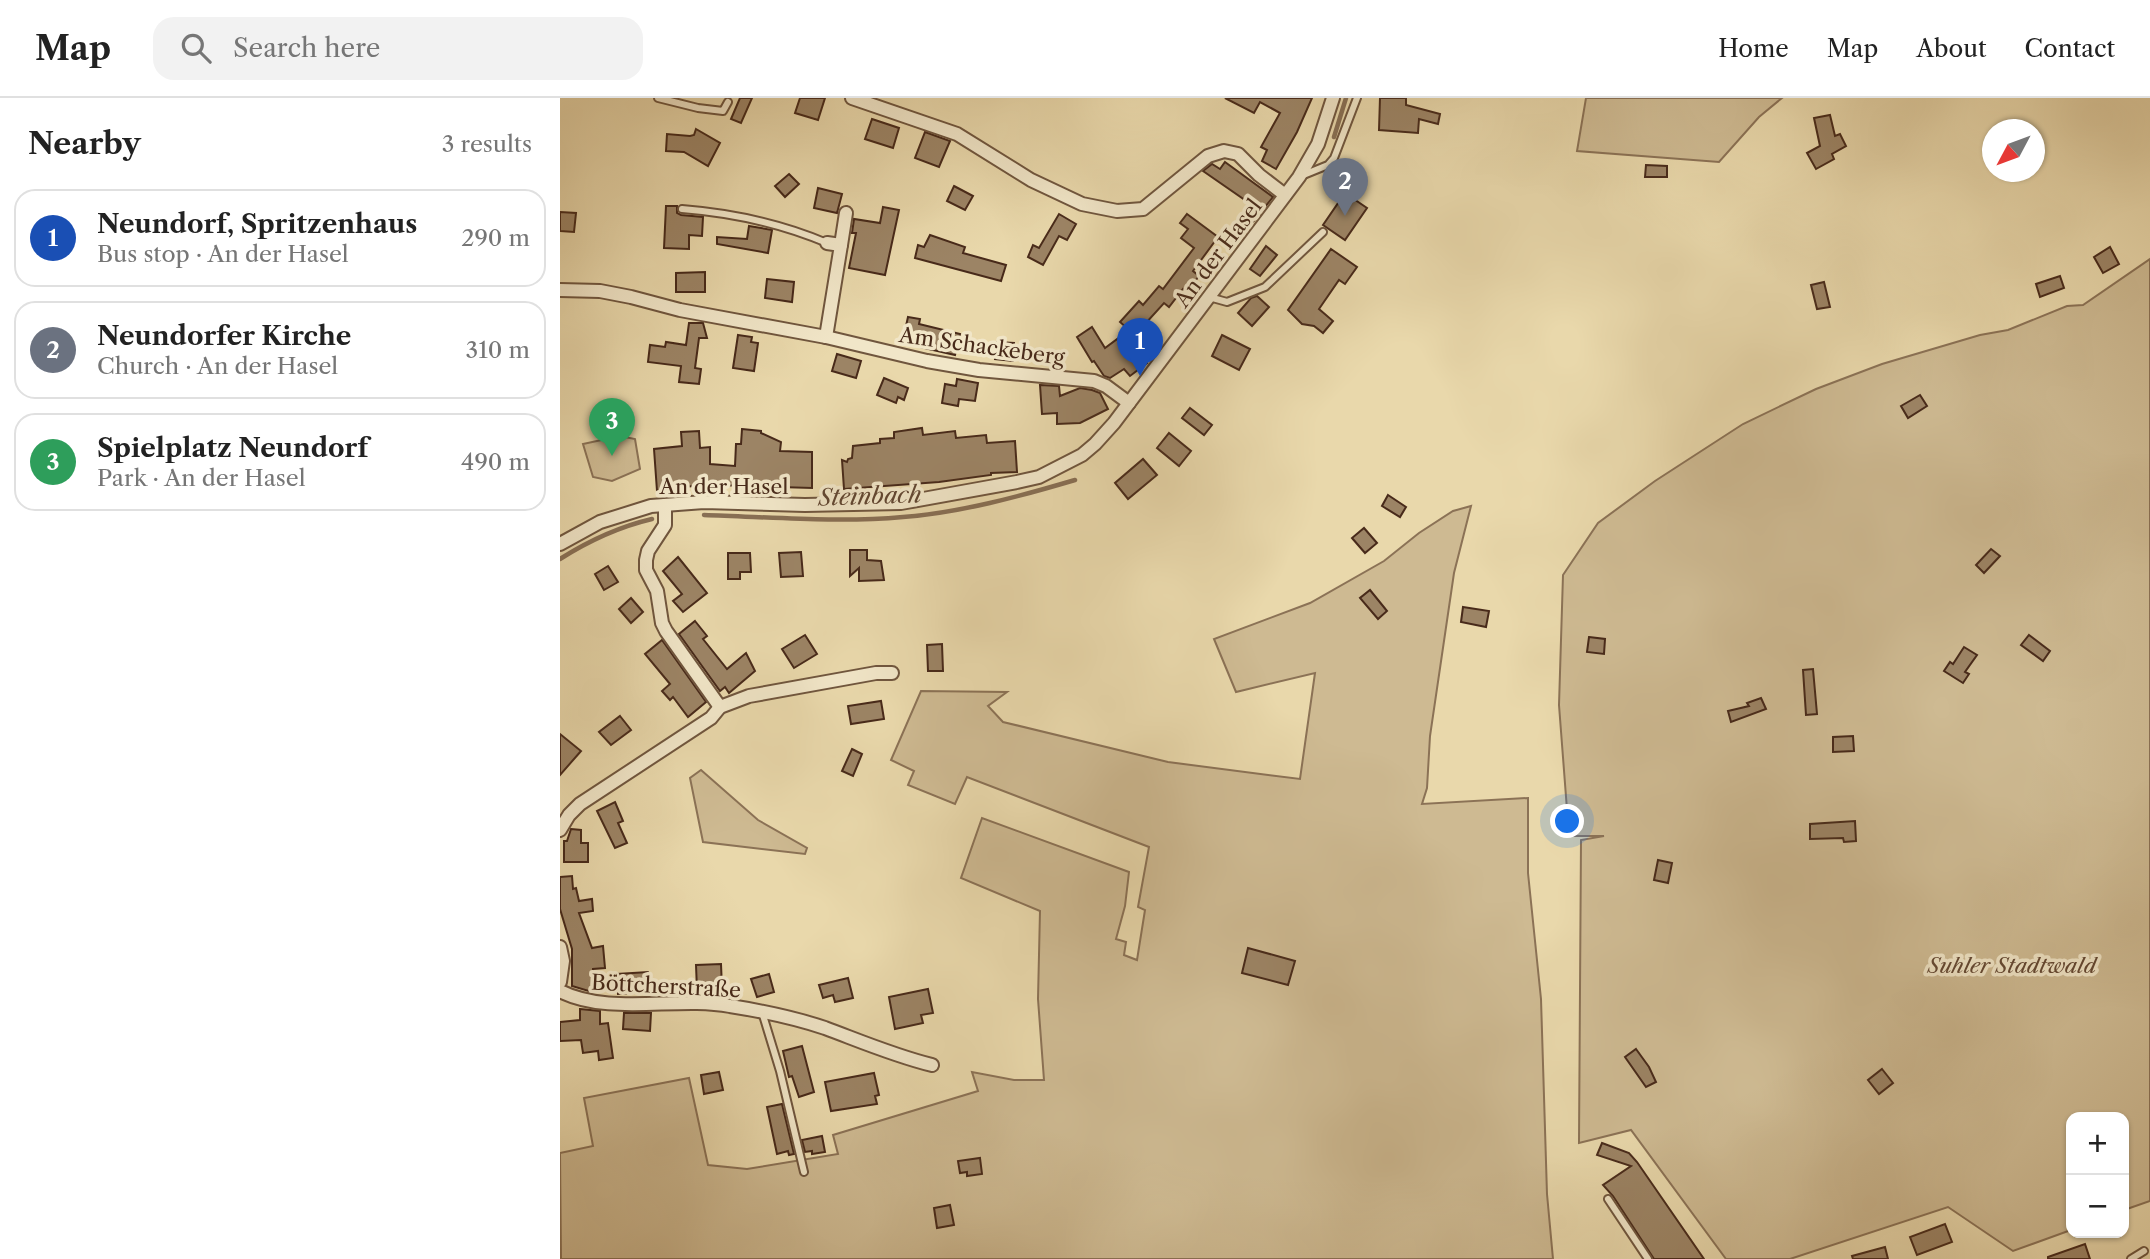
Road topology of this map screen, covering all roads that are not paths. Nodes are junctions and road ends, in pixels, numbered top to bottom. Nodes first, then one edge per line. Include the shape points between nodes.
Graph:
1 (658, 98) edge
2 (852, 98) edge
3 (1333, 98) edge
4 (1357, 98) edge
5 (728, 102) dead end
6 (1299, 177) junction
7 (1285, 195) junction
8 (682, 209) dead end
9 (846, 214) dead end
10 (1323, 232) dead end
11 (834, 244) junction
12 (560, 290) edge
13 (1209, 297) junction
14 (826, 337) junction
15 (1129, 403) junction
16 (665, 505) junction
17 (560, 544) edge
18 (892, 673) dead end
19 (720, 707) junction
20 (560, 831) edge
21 (560, 947) edge
22 (560, 982) edge
23 (560, 991) edge
24 (762, 1012) junction
25 (932, 1065) dead end
26 (804, 1172) dead end
27 (1608, 1199) dead end
28 (2144, 1251) dead end
29 (1648, 1259) edge
30 (2131, 1259) edge

1 - 5 lane via 723,111
2 - 7 street via 957,134 1031,180 1082,204 1117,211 1143,209 1208,156 1224,150 1238,154
3 - 6 street, An der Hasel via 1318,144
4 - 6 lane, An der Hasel via 1334,158
6 - 7 street, An der Hasel
7 - 13 street, An der Hasel
8 - 11 lane via 740,216
9 - 11 street
10 - 13 lane via 1265,287 1227,302
11 - 14 street
12 - 14 street, Am Schackeberg via 600,291
13 - 15 street, An der Hasel
14 - 15 street, Am Schackeberg via 938,363 1094,381
15 - 16 street, An der Hasel via 1082,455 1039,477 1017,482 901,503
16 - 17 street, An der Hasel via 600,522
16 - 19 street via 665,525 648,551 646,570 657,591 666,631
18 - 19 street via 779,690
19 - 20 street via 580,804
21 - 22 street, Böttcherstraße
23 - 24 street, Böttcherstraße via 584,1001 726,1005
24 - 25 street, Böttcherstraße
24 - 26 lane
27 - 29 lane
28 - 30 lane

